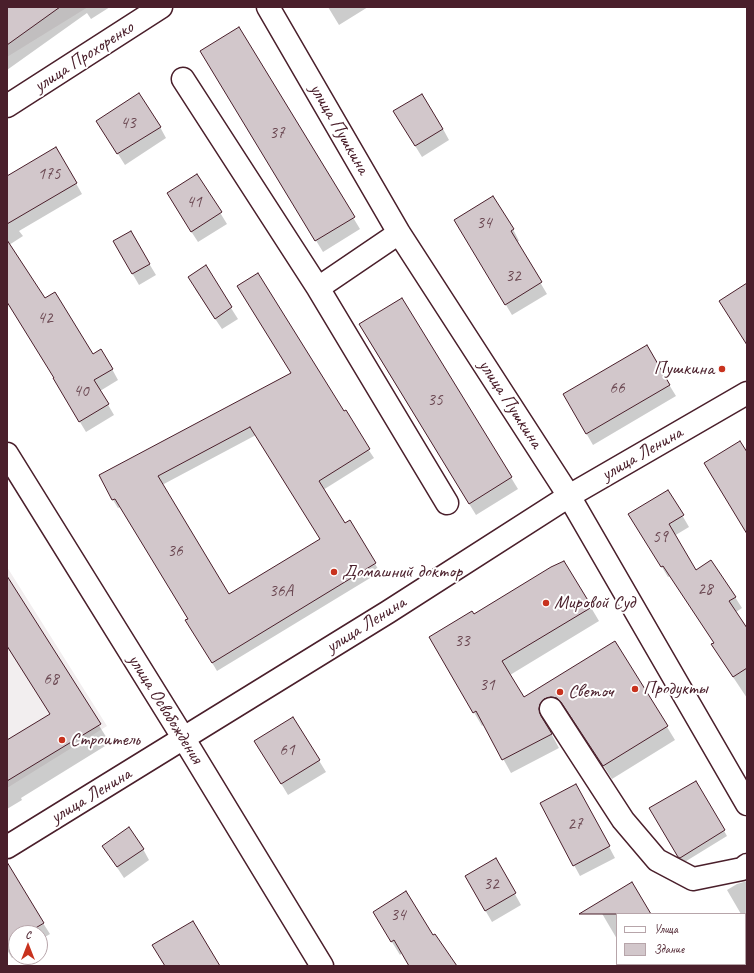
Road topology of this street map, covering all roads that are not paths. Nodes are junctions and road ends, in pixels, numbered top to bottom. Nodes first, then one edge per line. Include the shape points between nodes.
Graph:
1 (161, 7) edge
2 (268, 7) edge
3 (183, 79) dead end
4 (7, 106) edge
5 (399, 233) junction
6 (318, 288) junction
7 (747, 393) edge
8 (7, 454) edge
9 (569, 496) junction
10 (447, 503) dead end
11 (551, 709) dead end
12 (184, 739) junction
13 (747, 804) edge
14 (7, 847) edge
15 (747, 865) edge
16 (322, 966) edge

1 - 4 street, улица Прохоренко
2 - 5 street, улица Пушкина
3 - 6 street
5 - 6 street
5 - 9 street, улица Пушкина
6 - 10 street
7 - 9 street, улица Ленина
8 - 12 street, улица Освобождения
9 - 12 street, улица Ленина
9 - 13 street, улица Пушкина
11 - 15 street via 623,820 657,860 693,879 742,869
12 - 14 street, улица Ленина
12 - 16 street, улица Освобождения

